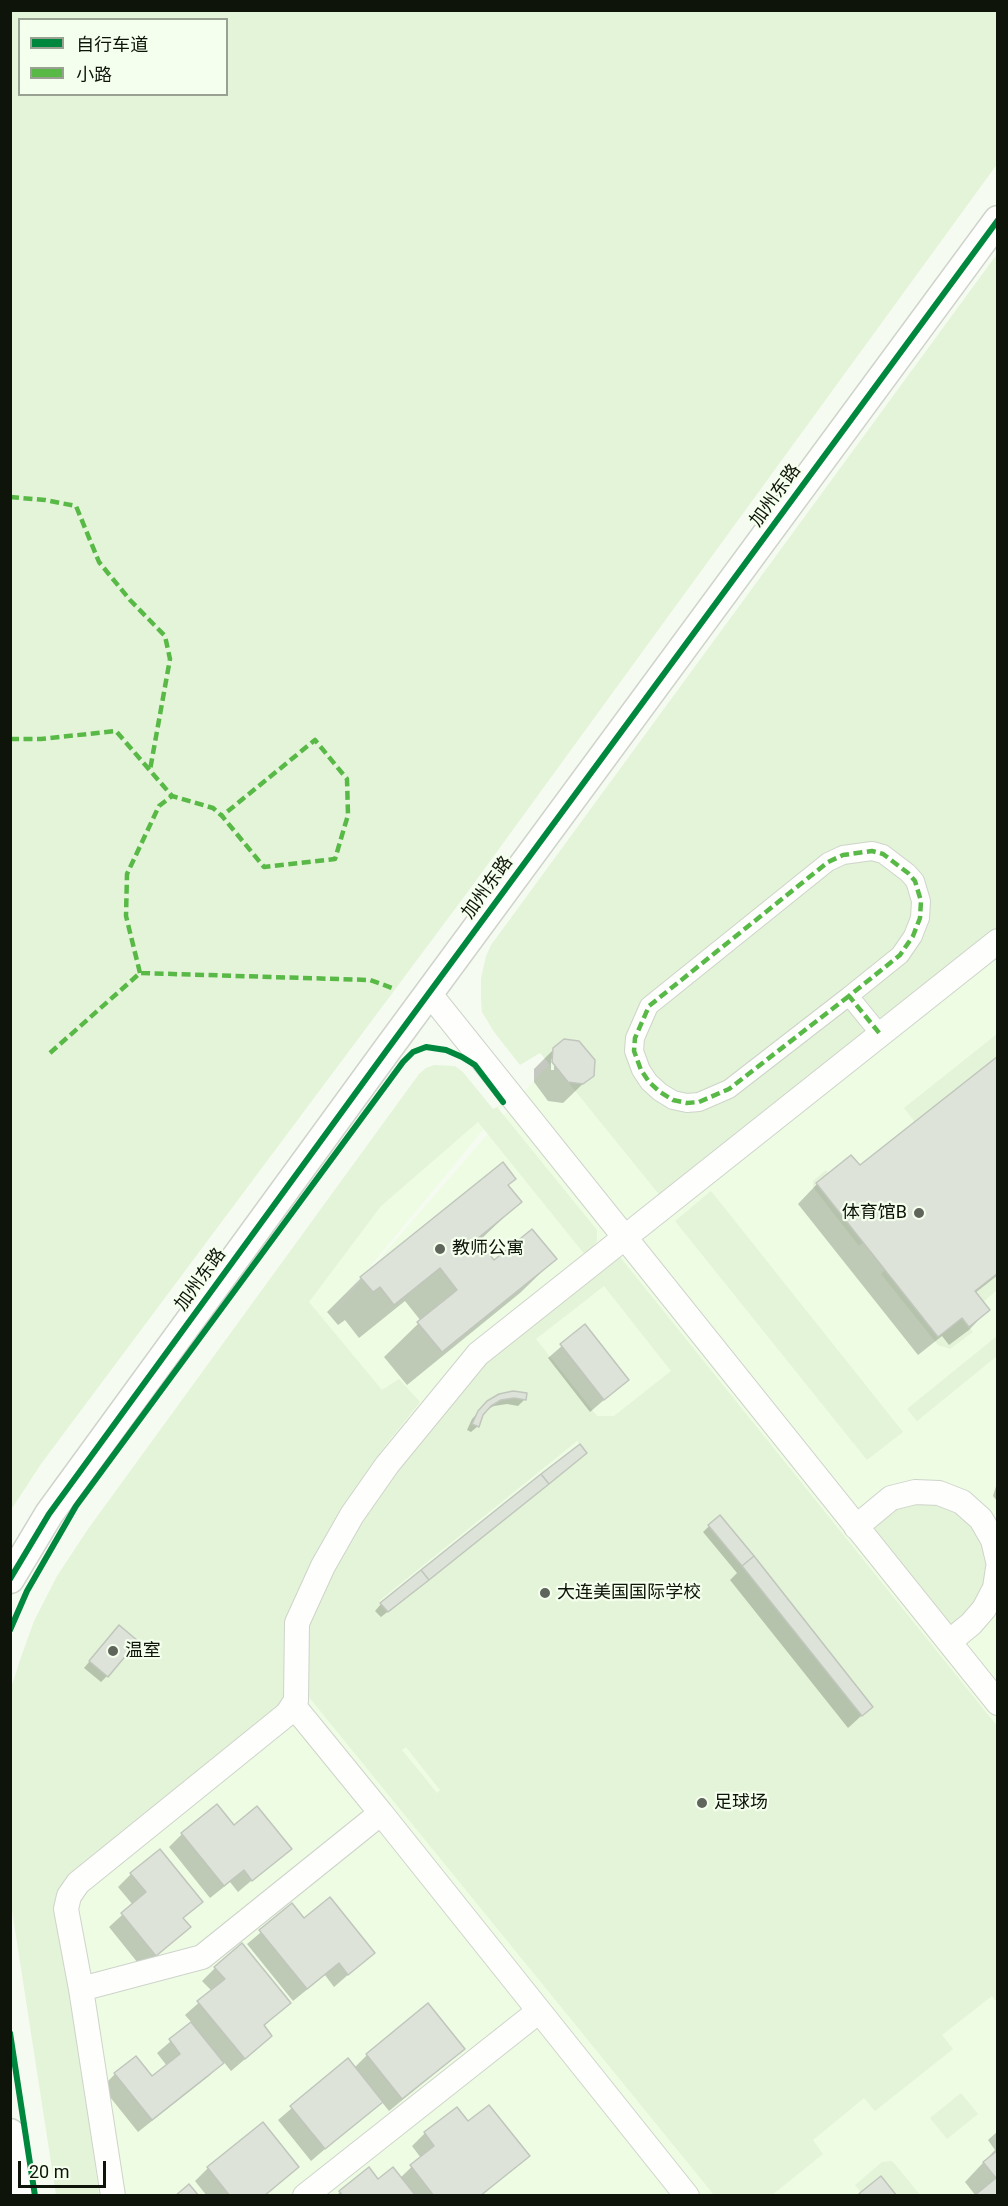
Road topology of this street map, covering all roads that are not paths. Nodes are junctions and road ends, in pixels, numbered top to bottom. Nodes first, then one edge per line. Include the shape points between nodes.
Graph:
1 (998, 219) edge
2 (998, 941) edge
3 (429, 993) junction
4 (849, 996) junction
5 (880, 1034) junction
6 (624, 1238) junction
7 (856, 1527) junction
8 (998, 1561) edge
9 (998, 1568) edge
10 (10, 1579) edge
11 (949, 1642) junction
12 (998, 1703) edge
13 (293, 1705) junction
14 (381, 1813) junction
15 (81, 1989) junction
16 (539, 2011) junction
17 (10, 2133) edge
18 (20, 2196) edge
19 (113, 2196) edge
20 (305, 2196) edge
21 (687, 2196) edge

1 - 3 street, 加州东路
2 - 5 street
3 - 6 street
3 - 10 street, 加州东路 via 49,1514
4 - 4 street via 900,955 920,918 921,901 915,881 899,864 872,851 843,855 822,866 649,1006 635,1038 634,1051 641,1070 660,1092 673,1100 699,1102 729,1089
4 - 5 street
5 - 6 street
6 - 7 street
6 - 13 street via 478,1354 387,1465 352,1515 297,1623
7 - 8 street via 891,1498 915,1492 939,1493 962,1502 981,1519 993,1540
7 - 11 street
9 - 11 street via 995,1588 984,1609
11 - 12 street
13 - 14 street
13 - 15 street via 287,1714 78,1883 66,1909
14 - 15 street via 202,1957
14 - 16 street
15 - 19 street
16 - 20 street
16 - 21 street
17 - 18 street

